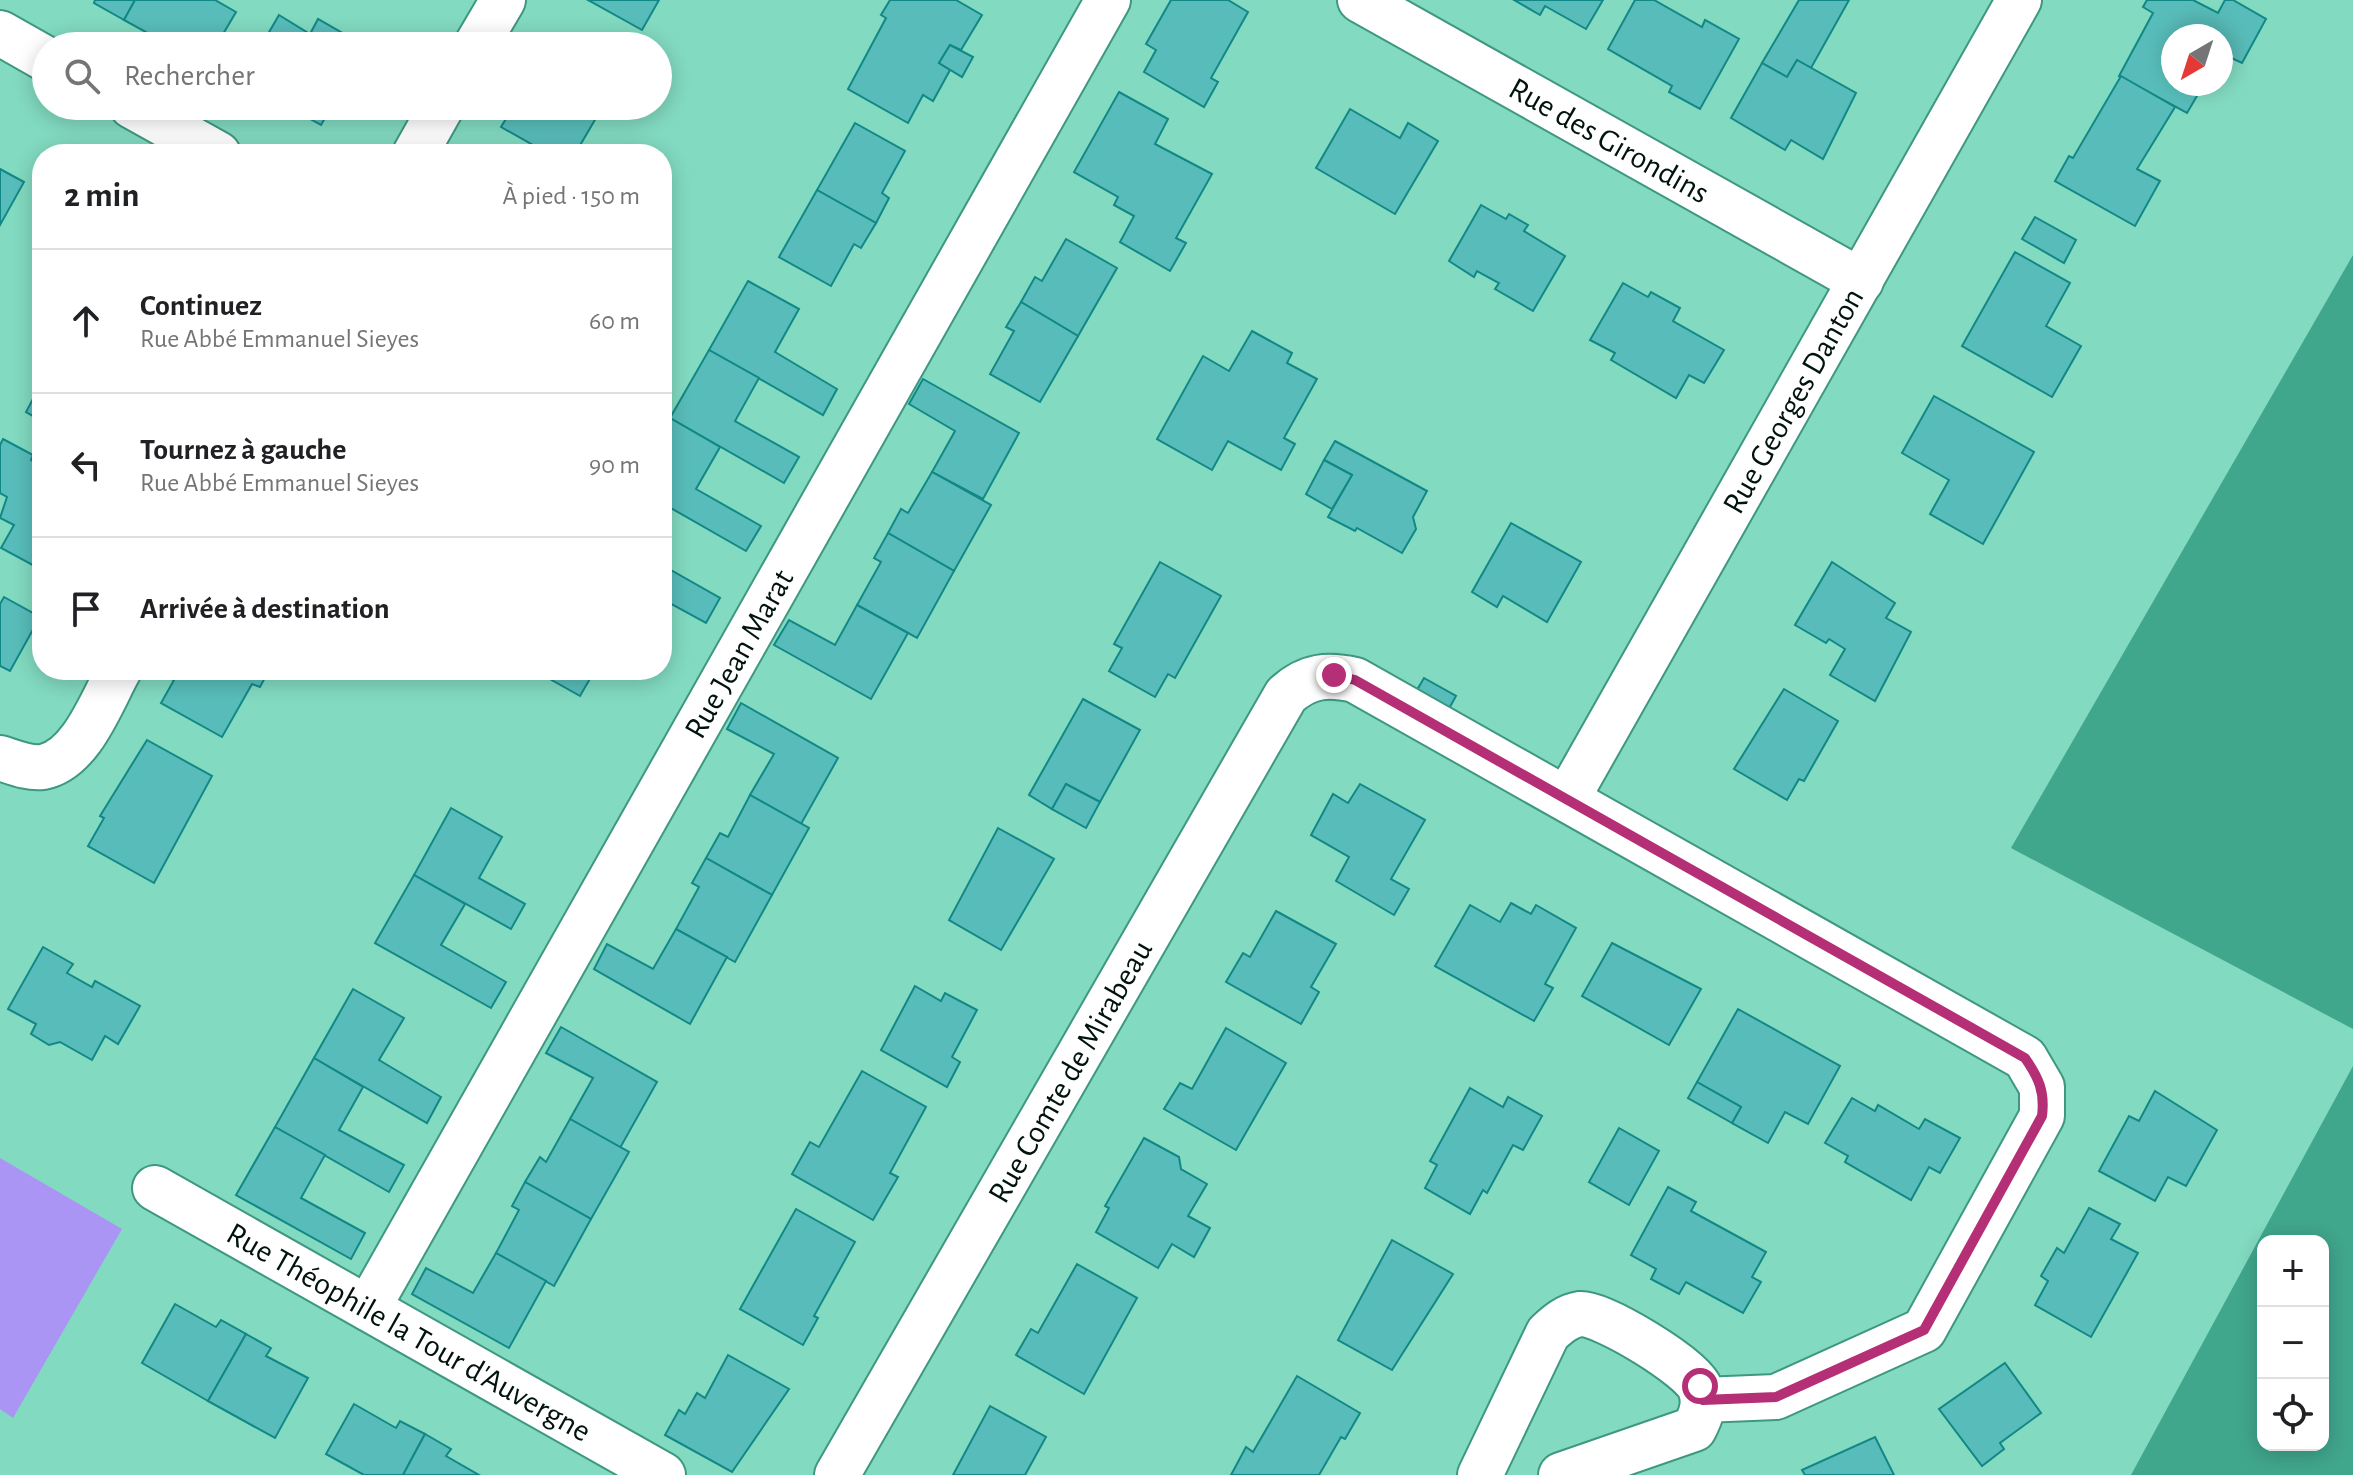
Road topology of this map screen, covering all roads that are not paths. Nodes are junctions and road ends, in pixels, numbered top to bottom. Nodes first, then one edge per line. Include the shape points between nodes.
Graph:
1 (503, 0) edge
2 (1108, 0) edge
3 (1360, 0) edge
4 (2019, 0) edge
5 (484, 32) edge
6 (0, 33) edge
7 (32, 51) edge
8 (157, 120) edge
9 (434, 120) edge
10 (200, 144) edge
11 (421, 144) edge
12 (1861, 281) junction
13 (113, 680) edge
14 (0, 758) edge
15 (1567, 799) junction
16 (155, 1188) dead end
17 (368, 1308) junction
18 (1703, 1400) junction
19 (663, 1475) edge
20 (837, 1475) edge
21 (1480, 1475) edge
22 (1561, 1475) edge

1 - 5 street
2 - 17 street, Rue Jean Marat
3 - 12 street, Rue des Girondins
4 - 12 street, Rue Georges Danton
6 - 7 street
8 - 10 street
9 - 11 street
12 - 15 street, Rue Georges Danton
13 - 14 street via 77,745 61,758 43,767
15 - 18 street via 2025,1058 2042,1087 2042,1116 1924,1330 1776,1397
15 - 20 street, Rue Comte de Mirabeau via 1355,680 1314,677 1286,695
16 - 17 street, Rue Théophile la Tour d'Auvergne
17 - 19 street, Rue Théophile la Tour d'Auvergne
18 - 21 street via 1691,1372 1595,1315 1567,1318 1548,1333
18 - 22 street via 1694,1429

